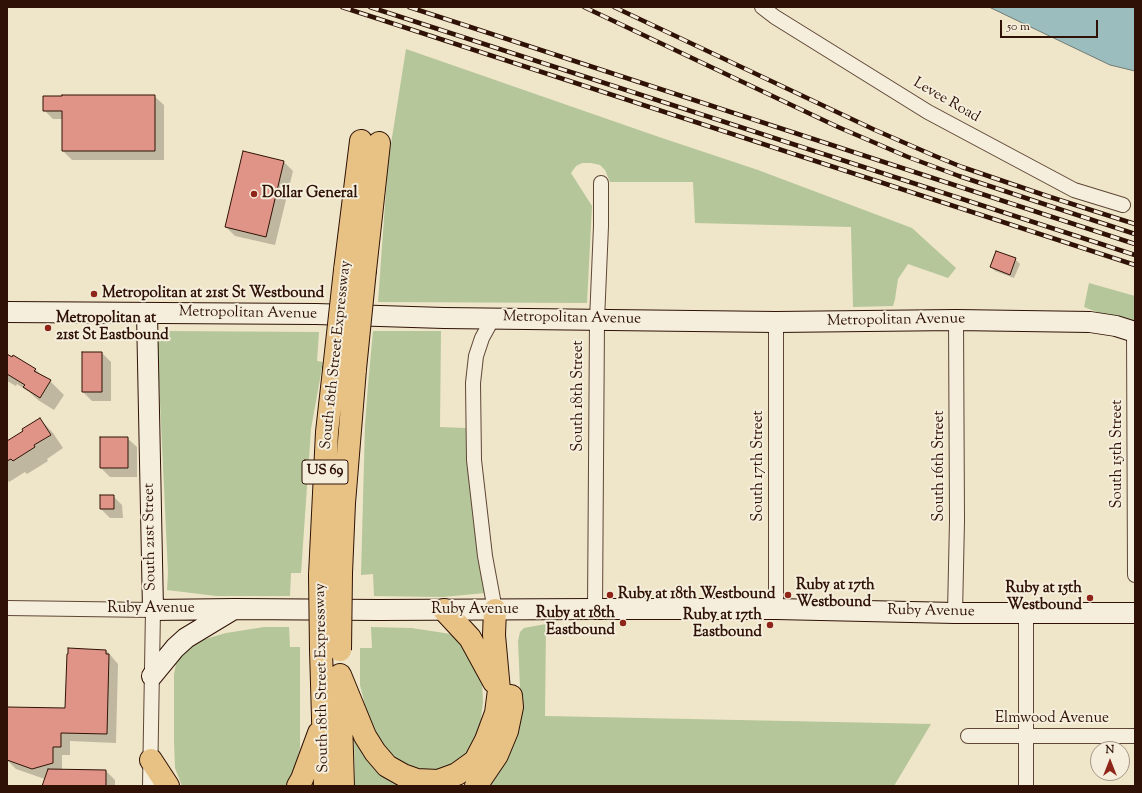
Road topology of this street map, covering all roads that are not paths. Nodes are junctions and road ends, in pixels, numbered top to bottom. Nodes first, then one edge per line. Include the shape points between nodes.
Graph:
1 (762, 7) edge
2 (370, 142) dead end
3 (601, 183) dead end
4 (1123, 205) dead end
5 (7, 312) edge
6 (147, 313) junction
7 (493, 318) junction
8 (597, 320) junction
9 (956, 320) junction
10 (776, 322) junction
11 (1135, 332) edge
12 (344, 369) junction
13 (1135, 575) edge
14 (7, 608) edge
15 (236, 608) junction
16 (595, 609) junction
17 (776, 609) junction
18 (153, 610) junction
19 (444, 610) junction
20 (495, 610) junction
21 (954, 613) junction
22 (1135, 613) edge
23 (1026, 614) junction
24 (330, 650) junction
25 (340, 675) junction
26 (152, 676) junction
27 (499, 690) junction
28 (322, 724) junction
29 (968, 736) dead end
30 (1026, 736) junction
31 (1135, 736) edge
32 (151, 760) junction
33 (150, 786) edge
34 (168, 786) edge
35 (298, 786) edge
36 (326, 786) edge
37 (343, 786) edge
38 (476, 786) edge
39 (1026, 786) edge

1 - 4 street, Levee Road via 928,112 1074,190
2 - 12 highway, South 18th Street Expressway / US 69, bridge
3 - 8 street, South 18th Street
5 - 6 street, Metropolitan Avenue
6 - 7 street, Metropolitan Avenue
6 - 18 street, South 21st Street
7 - 8 street, Metropolitan Avenue
7 - 20 street via 476,356 473,383 474,460 485,556
8 - 10 street, Metropolitan Avenue
8 - 16 street, South 18th Street
9 - 10 street, Metropolitan Avenue
9 - 11 street, Metropolitan Avenue via 1090,322
9 - 21 street, South 16th Street via 957,520
10 - 17 street, South 17th Street
11 - 13 street, South 15th Street
12 - 24 highway, South 18th Street Expressway / US 69, bridge via 341,573
12 - 24 highway, South 18th Street Expressway / US 69, bridge via 328,432 320,575
14 - 18 street, Ruby Avenue
15 - 18 street, Ruby Avenue
15 - 19 street, Ruby Avenue
15 - 26 street via 186,638
16 - 17 street, Ruby Avenue
16 - 20 street, Ruby Avenue
17 - 21 street, Ruby Avenue
18 - 26 street, South 21st Street
19 - 20 street, Ruby Avenue
19 - 27 highway via 470,638
20 - 27 highway via 494,635
20 - 38 highway via 508,636 512,708 507,731 499,749
21 - 23 street, Ruby Avenue
22 - 23 street, Ruby Avenue
23 - 30 street
24 - 25 highway, South 18th Street Expressway / US 69
24 - 28 highway, South 18th Street Expressway / US 69
25 - 27 highway via 365,736 375,752 387,766 418,780 438,781 457,774 474,761 486,740 496,713
25 - 37 highway, South 18th Street Expressway / US 69
26 - 32 street, South 21st Street
28 - 35 highway
28 - 36 highway, South 18th Street Expressway / US 69
29 - 30 street, Elmwood Avenue
30 - 31 street, Elmwood Avenue
30 - 39 street
32 - 33 street, South 21st Street
32 - 34 highway

